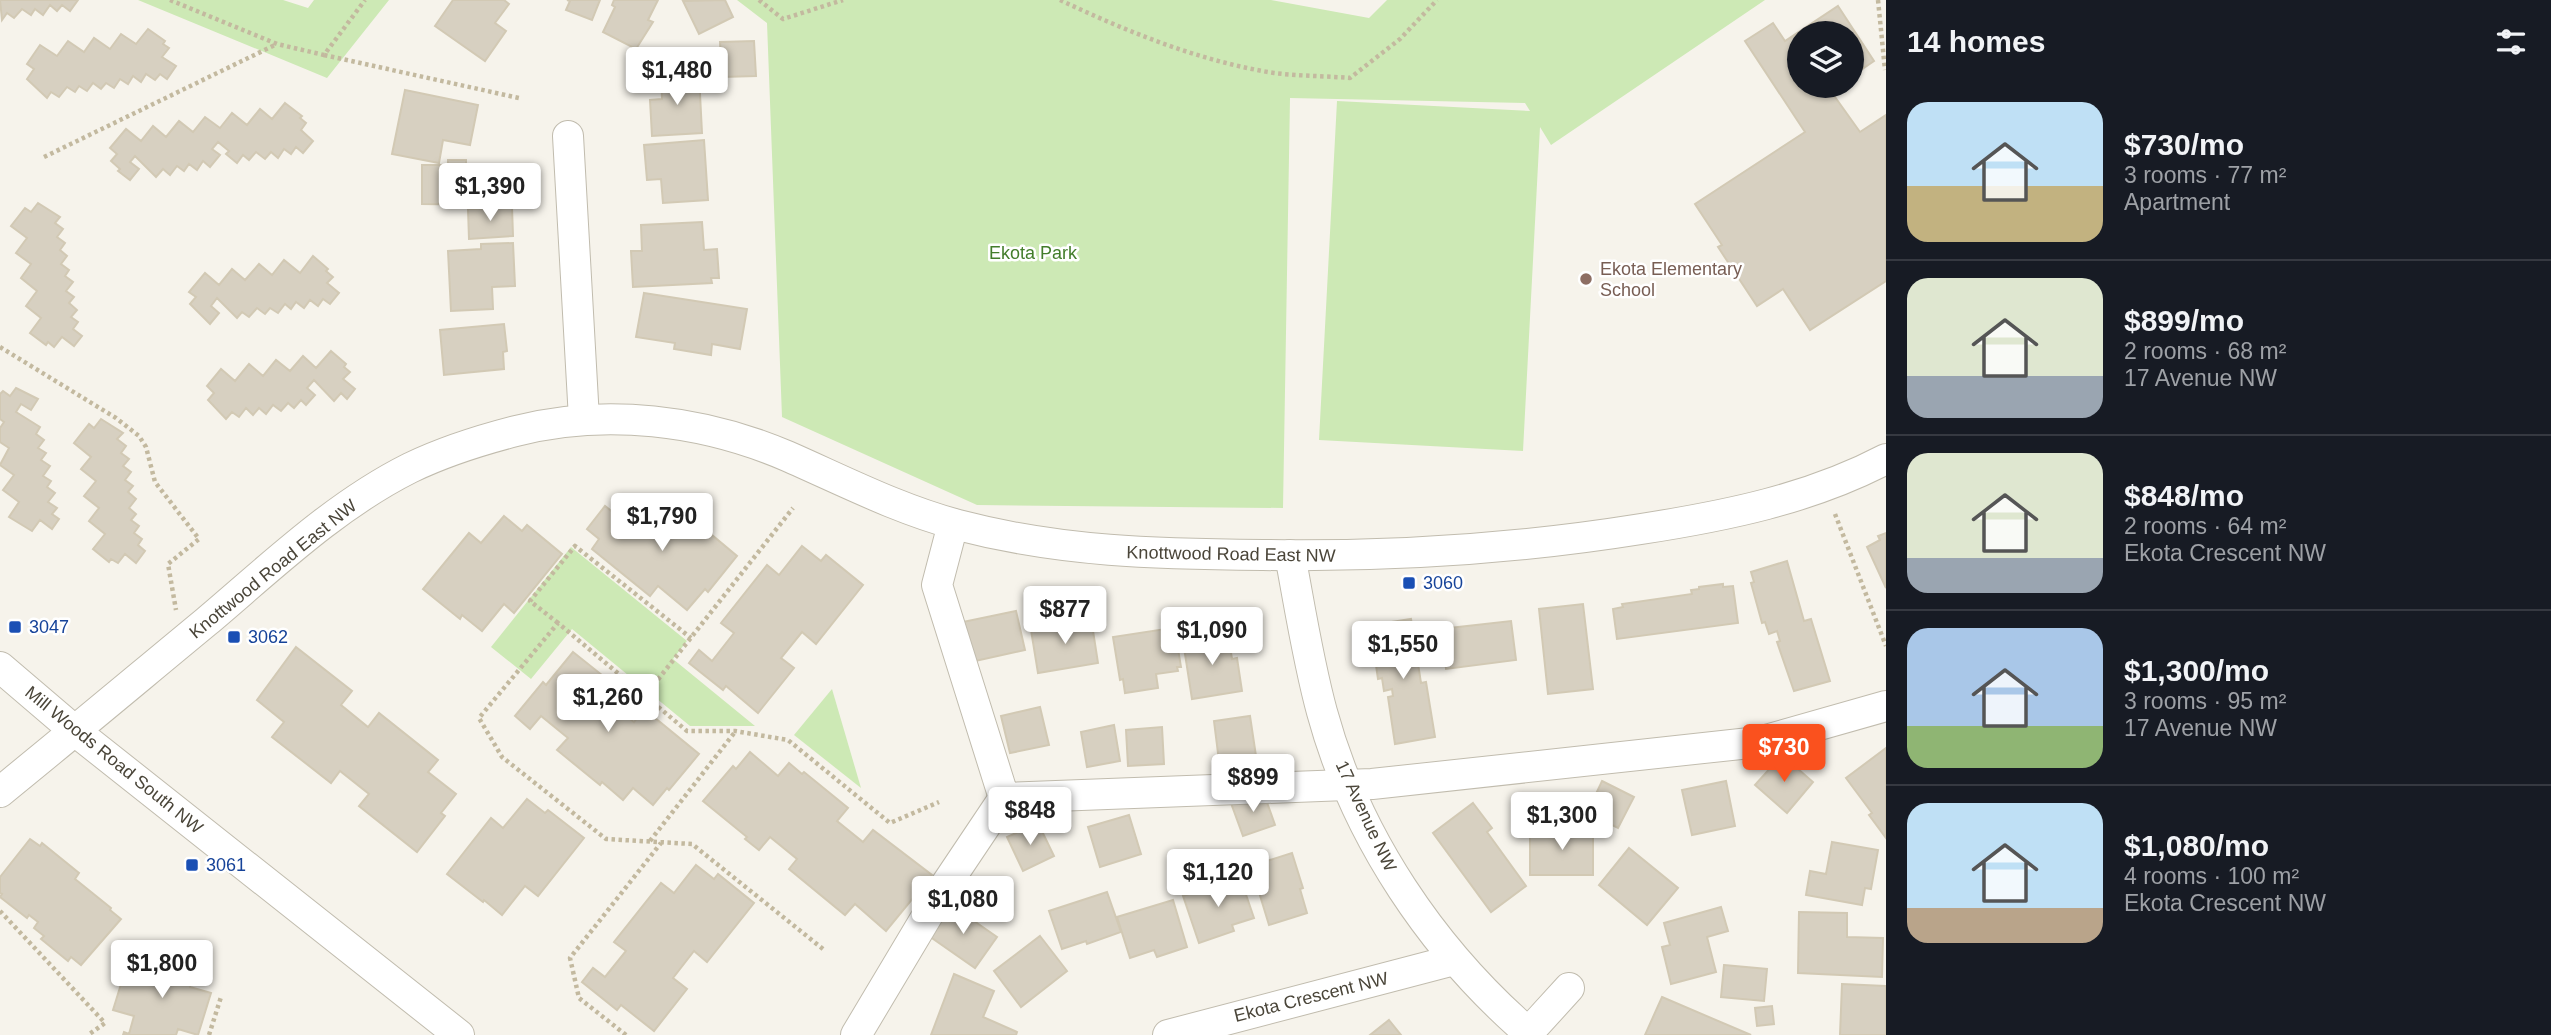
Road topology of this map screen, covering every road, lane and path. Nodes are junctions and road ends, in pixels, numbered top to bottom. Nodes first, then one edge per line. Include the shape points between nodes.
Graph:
1 (170, 0) edge
2 (365, 0) edge
3 (759, 0) edge
4 (843, 0) edge
5 (1060, 0) edge
6 (1437, 0) edge
7 (1878, 0) edge
8 (277, 44) junction
9 (324, 55) junction
10 (1885, 70) edge
11 (519, 98) dead end
12 (568, 136) dead end
13 (44, 157) dead end
14 (0, 346) edge
15 (584, 419) junction
16 (1886, 459) edge
17 (793, 508) dead end
18 (1835, 514) dead end
19 (953, 524) junction
20 (1290, 555) junction
21 (176, 611) dead end
22 (558, 623) junction
23 (691, 638) junction
24 (1886, 646) edge
25 (0, 667) edge
26 (645, 696) junction
27 (1886, 706) edge
28 (75, 731) junction
29 (735, 732) junction
30 (1349, 786) junction
31 (0, 792) edge
32 (1004, 798) junction
33 (940, 802) dead end
34 (649, 841) junction
35 (662, 842) junction
36 (0, 911) edge
37 (823, 949) dead end
38 (1454, 960) junction
39 (1569, 988) dead end
40 (221, 997) dead end
41 (1240, 1026) edge
42 (1529, 1034) edge
43 (88, 1035) edge
44 (209, 1035) edge
45 (459, 1035) edge
46 (626, 1035) edge
47 (856, 1035) edge
48 (1168, 1035) edge

1 - 8 path
2 - 9 path
3 - 4 path via 783,19
5 - 6 path via 1179,51 1275,73 1350,78 1400,39
7 - 10 path
8 - 9 path
8 - 13 path
9 - 11 path
12 - 15 street
14 - 21 path via 116,418 143,442 155,482 199,539 167,564
15 - 19 street, Knottwood Road East NW via 669,424 750,443
15 - 28 street, Knottwood Road East NW via 550,423 460,448 412,467 374,489 302,542
16 - 20 street, Knottwood Road East NW via 1805,493 1710,519 1538,543 1394,554
17 - 23 path
18 - 24 path
19 - 20 street, Knottwood Road East NW via 1076,548
19 - 32 street via 937,585
20 - 30 street, 17 Avenue NW via 1323,715
22 - 23 path via 530,601 575,546
22 - 26 path
22 - 34 path via 479,718 502,757 606,839
23 - 26 path
25 - 28 street, Mill Woods Road South NW
26 - 29 path via 687,732
27 - 30 street via 1759,742
28 - 31 street, Knottwood Road East NW
28 - 45 street, Mill Woods Road South NW
29 - 33 path via 788,740 890,823
29 - 34 path
30 - 32 street
30 - 38 street, 17 Avenue NW via 1391,871
32 - 47 street
34 - 35 path
35 - 37 path via 692,844
35 - 46 path via 570,958 579,998
36 - 43 path via 105,1023
38 - 41 street, Ekota Crescent NW
38 - 42 street, 17 Avenue NW
39 - 42 street, 17 Avenue NW
40 - 44 path
41 - 48 street, Ekota Crescent NW

